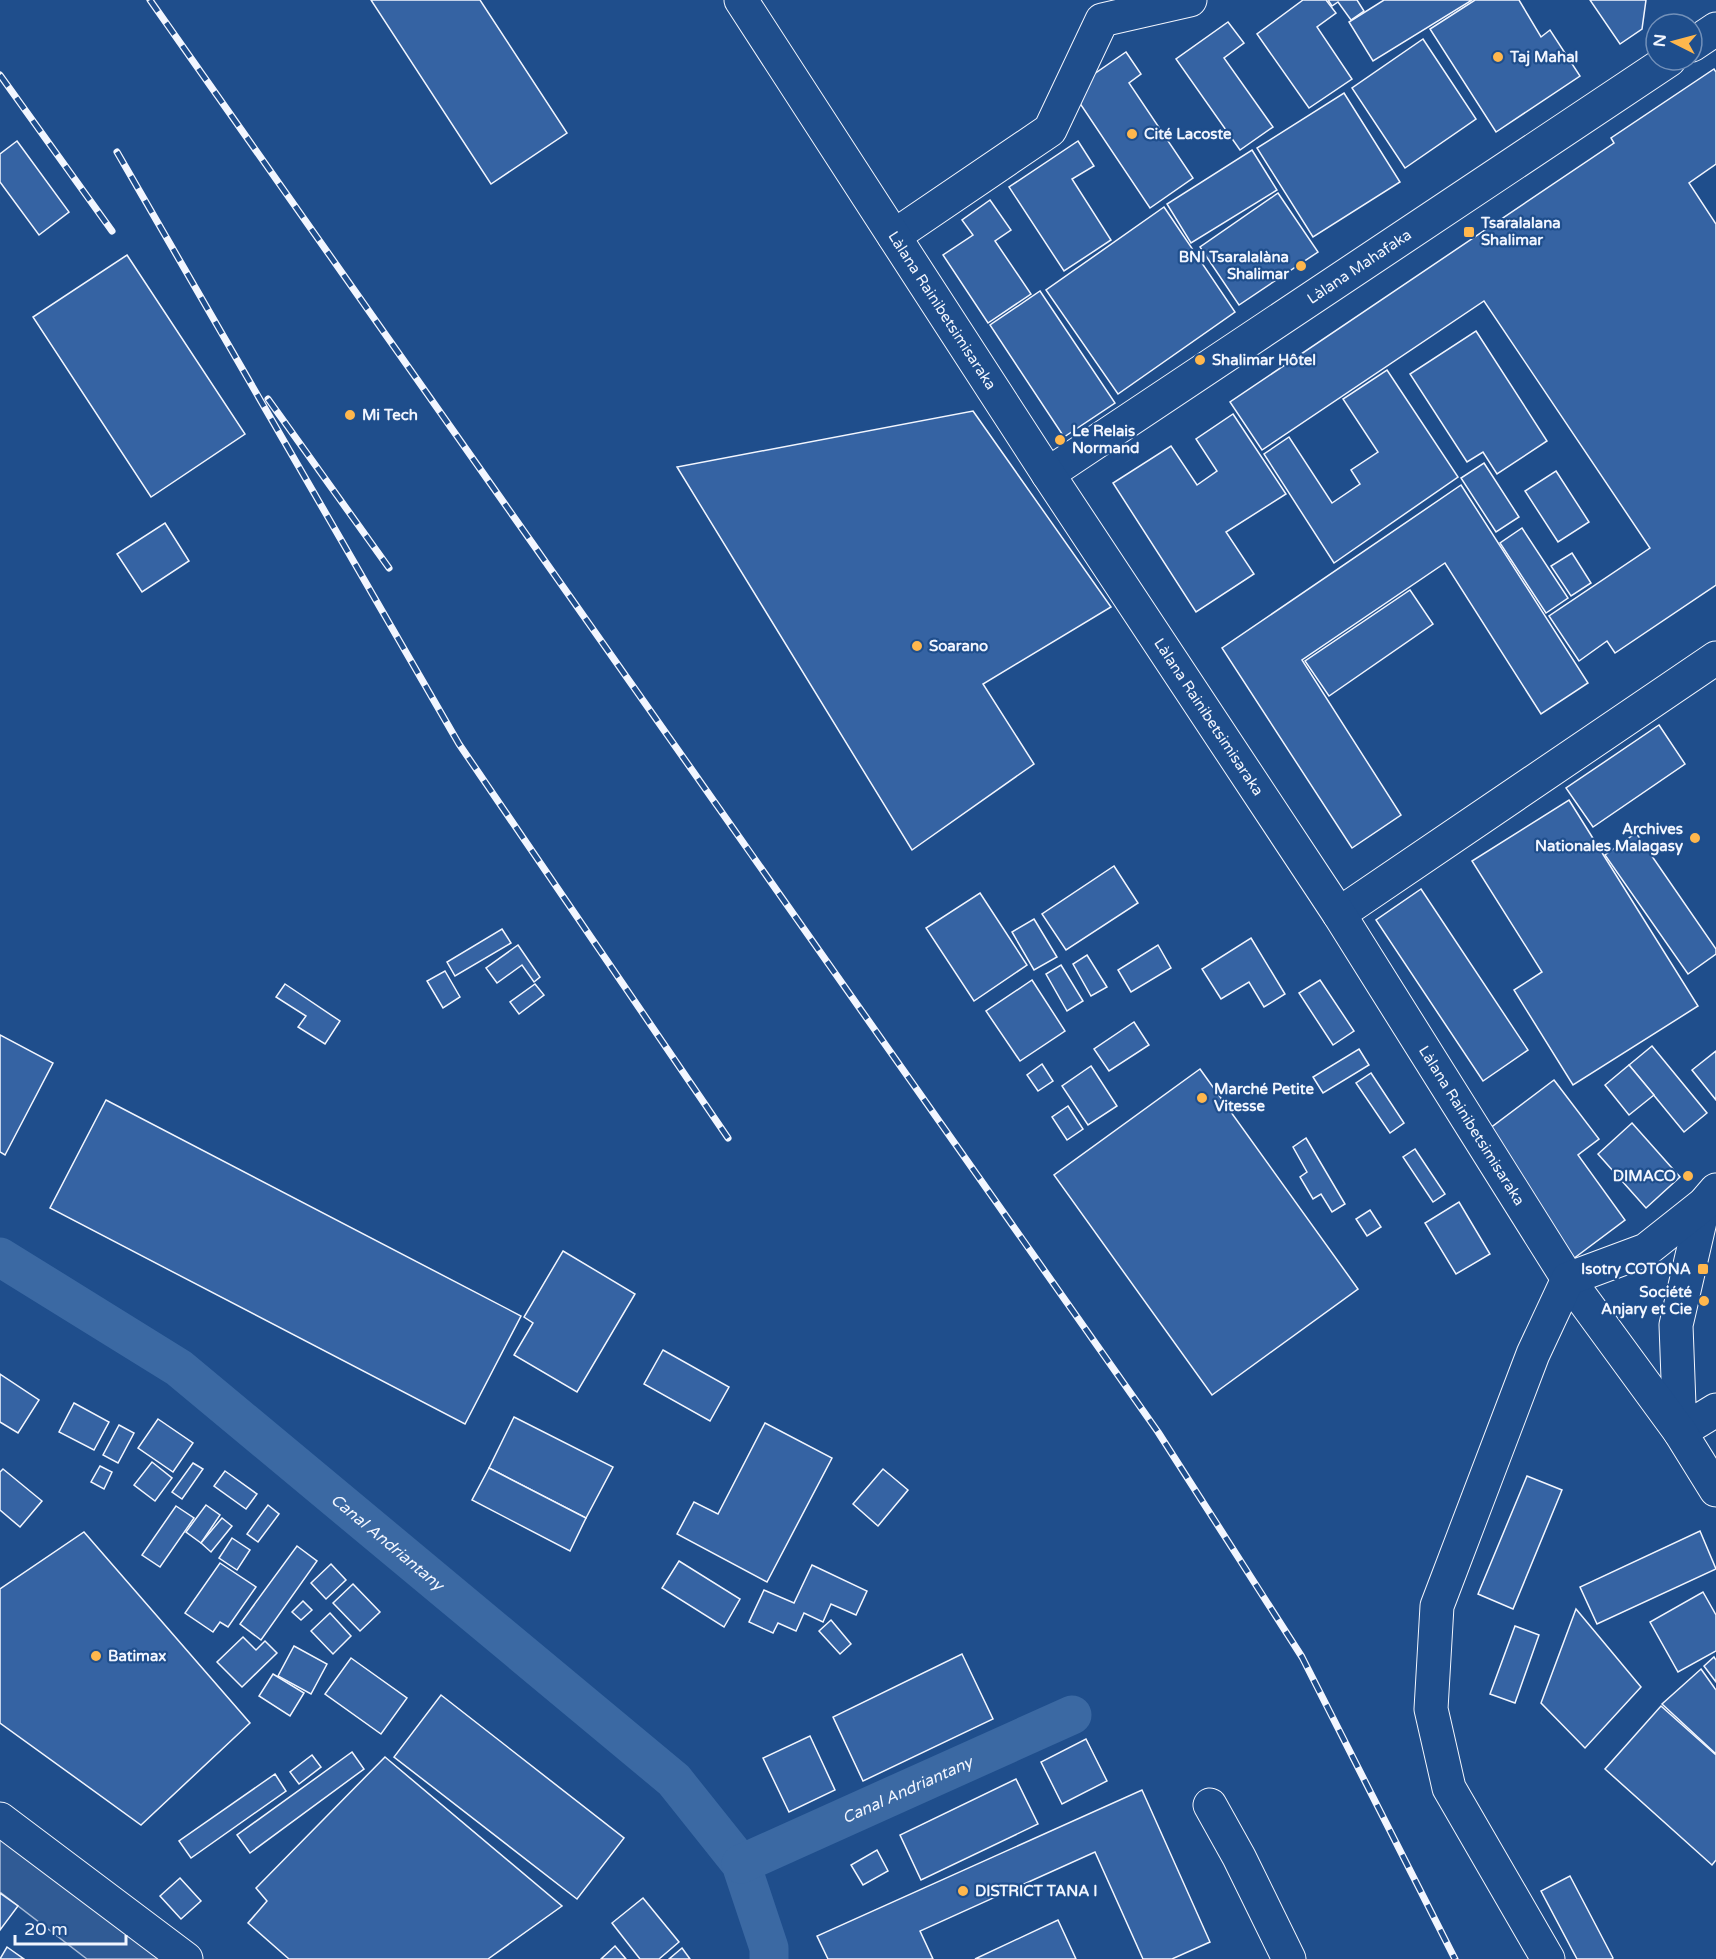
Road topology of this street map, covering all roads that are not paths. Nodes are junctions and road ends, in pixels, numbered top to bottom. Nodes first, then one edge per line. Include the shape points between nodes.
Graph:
1 (741, 0) edge
2 (1190, 0) edge
3 (1651, 72) edge
4 (894, 236) junction
5 (1048, 474) junction
6 (1716, 658) edge
7 (1339, 914) junction
8 (1710, 1197) edge
9 (1568, 1279) junction
10 (1716, 1410) edge
11 (1680, 1432) junction
12 (1716, 1490) edge
13 (1210, 1805) dead end
14 (0, 1820) edge
15 (186, 1959) edge
16 (1289, 1959) edge
17 (1548, 1959) edge

1 - 4 street, Làlana Rainibetsimisaraka
2 - 4 street via 1102,20 1050,130
3 - 5 street, Làlana Mahafaka
4 - 5 street, Làlana Rainibetsimisaraka
5 - 7 street, Làlana Rainibetsimisaraka
6 - 7 street
7 - 9 street, Làlana Rainibetsimisaraka
8 - 9 street via 1646,1250
8 - 11 street via 1676,1325
9 - 11 street, Làlana Rainibetsimisaraka
9 - 17 street via 1533,1354 1437,1606 1431,1709 1449,1788
10 - 11 street
11 - 12 street, Làlana Rainibetsimisaraka
13 - 16 street
14 - 15 street

